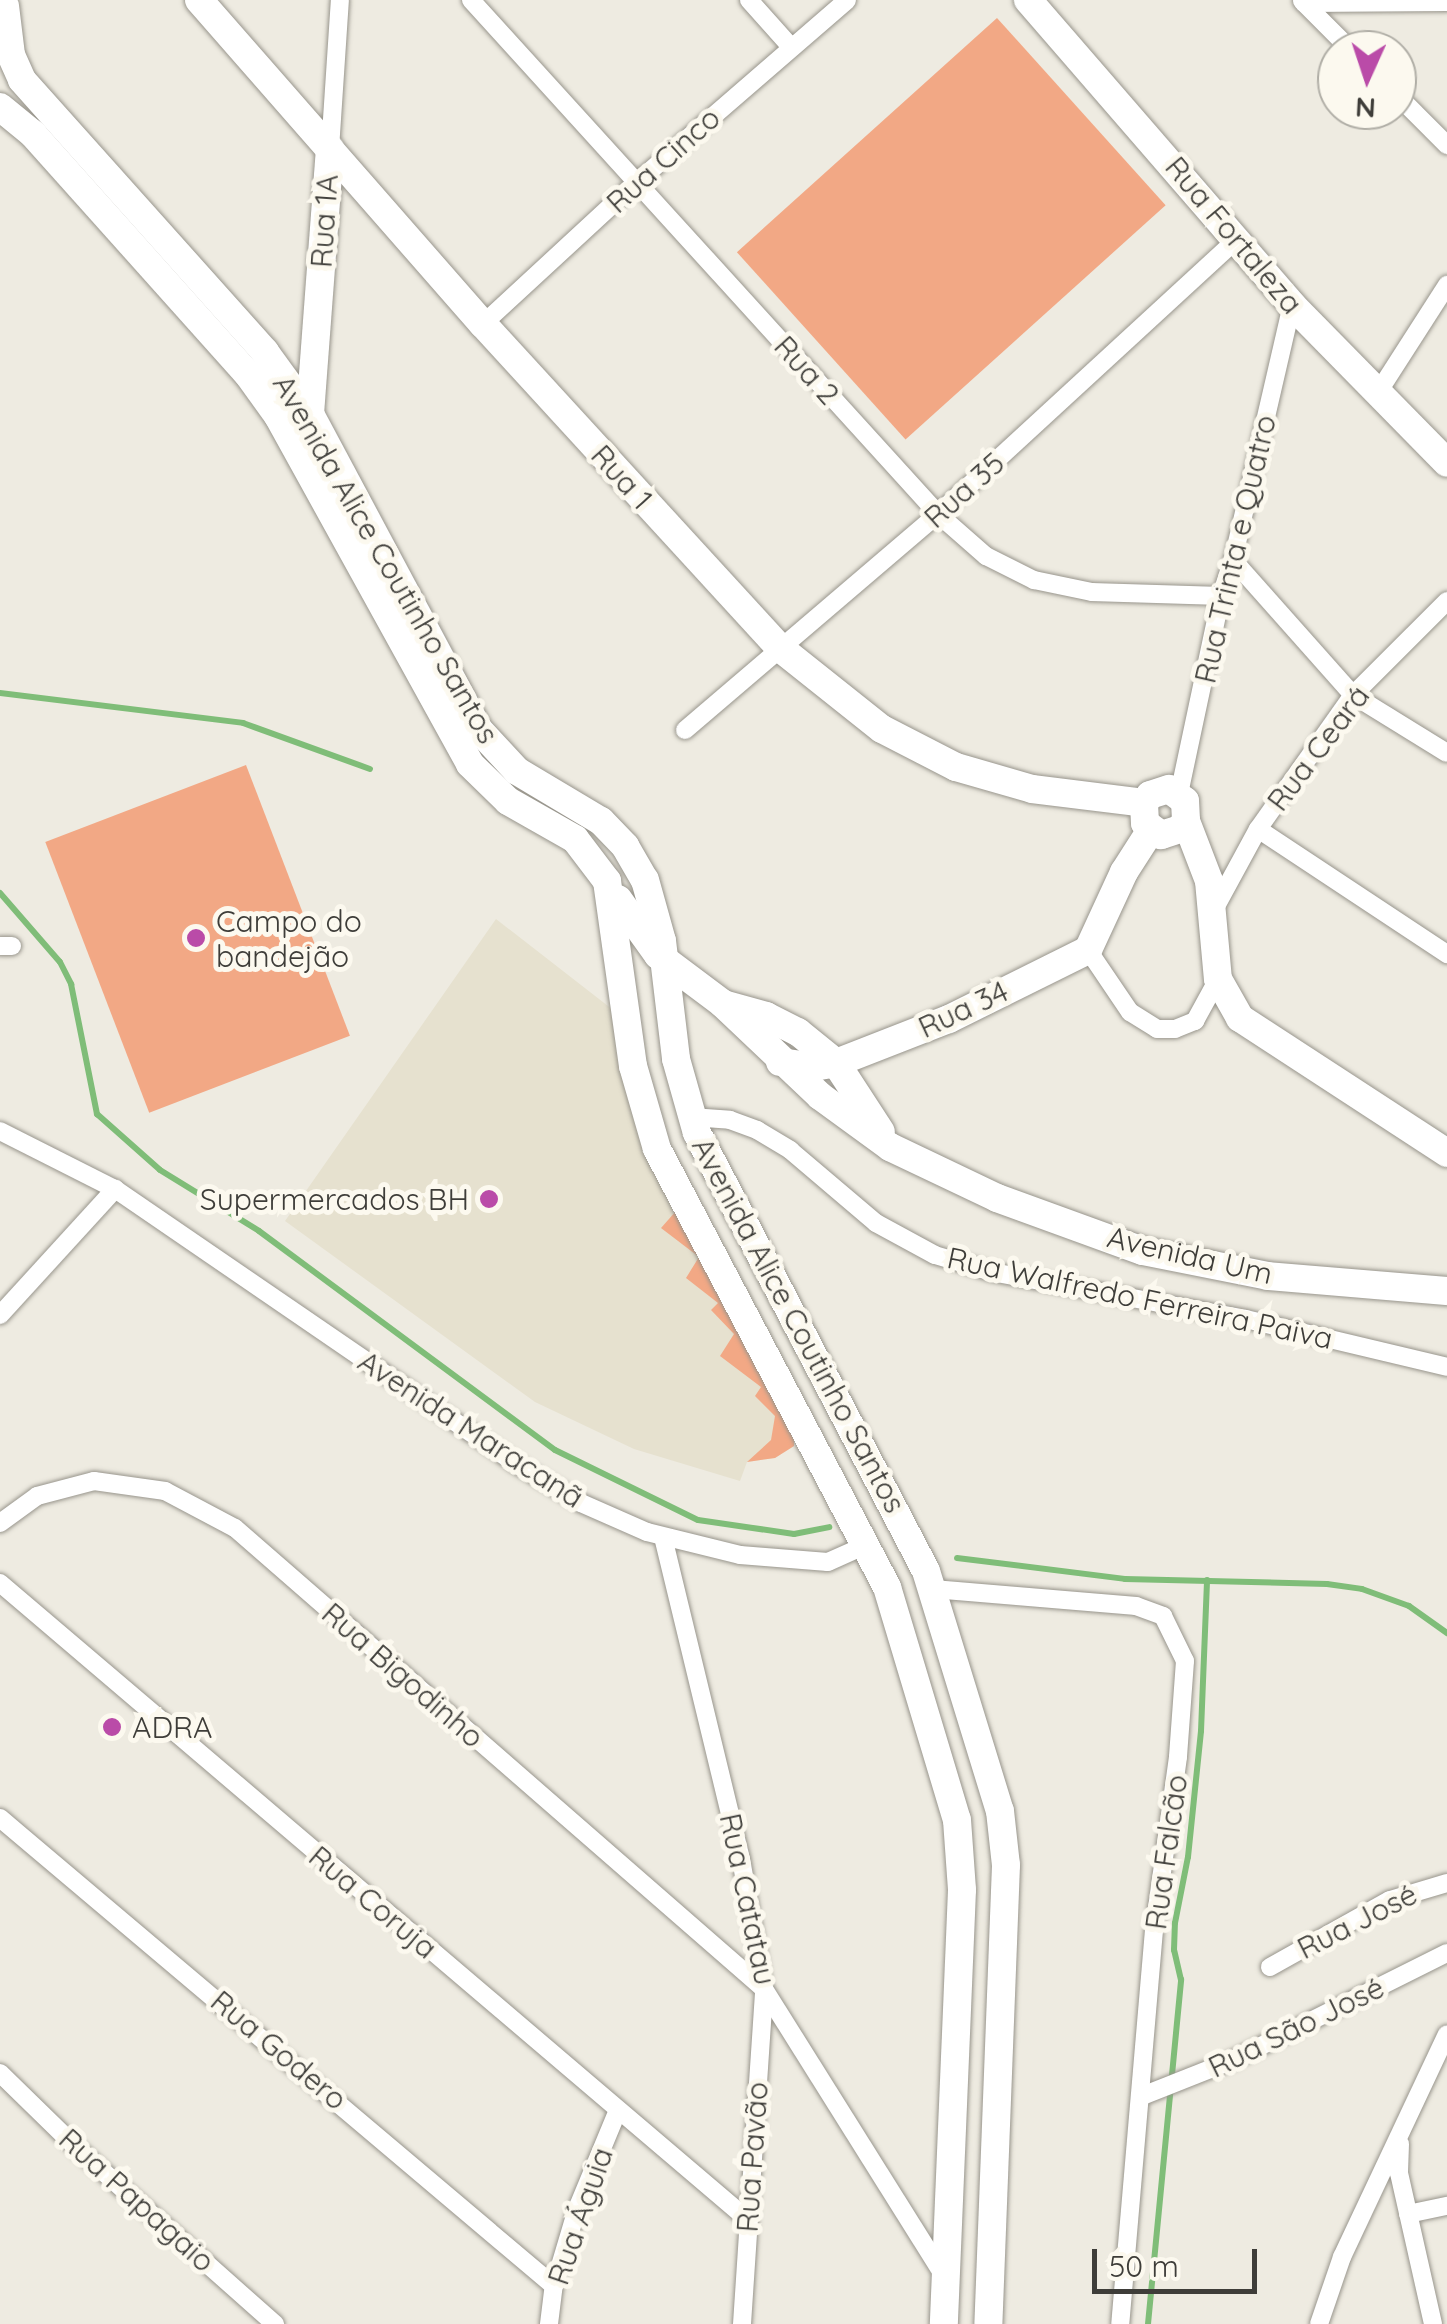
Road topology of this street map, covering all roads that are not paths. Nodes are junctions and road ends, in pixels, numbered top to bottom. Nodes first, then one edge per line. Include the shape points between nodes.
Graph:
1 (199, 0) edge
2 (340, 0) edge
3 (472, 0) edge
4 (749, 0) edge
5 (847, 0) edge
6 (1028, 0) edge
7 (1302, 2) edge
8 (1447, 2) edge
9 (3, 12) edge
10 (1331, 30) edge
11 (791, 47) junction
12 (0, 107) edge
13 (1417, 116) edge
14 (1447, 145) edge
15 (330, 149) junction
16 (636, 183) junction
17 (1235, 241) junction
18 (1447, 285) edge
19 (1292, 306) junction
20 (482, 324) junction
21 (1377, 394) junction
22 (298, 420) junction
23 (1447, 463) edge
24 (938, 514) junction
25 (1233, 560) junction
26 (1220, 596) junction
27 (1447, 601) edge
28 (780, 648) junction
29 (1353, 694) junction
30 (685, 730) dead end
31 (1447, 753) edge
32 (1179, 794) junction
33 (1144, 803) junction
34 (1186, 821) junction
35 (1258, 829) junction
36 (1152, 830) junction
37 (607, 881) junction
38 (1214, 912) junction
39 (1088, 950) junction
40 (1447, 954) edge
41 (665, 961) junction
42 (1218, 978) junction
43 (722, 1003) junction
44 (779, 1061) junction
45 (836, 1063) junction
46 (691, 1117) junction
47 (0, 1131) edge
48 (890, 1147) junction
49 (1447, 1154) edge
50 (115, 1188) junction
51 (1447, 1291) edge
52 (0, 1315) edge
53 (1447, 1367) edge
54 (0, 1524) edge
55 (662, 1537) junction
56 (866, 1545) junction
57 (0, 1583) edge
58 (933, 1589) junction
59 (0, 1818) edge
60 (1447, 1883) edge
61 (1447, 1953) edge
62 (1270, 1967) dead end
63 (764, 1989) junction
64 (1447, 2034) edge
65 (0, 2073) edge
66 (1142, 2096) junction
67 (618, 2110) junction
68 (1400, 2139) junction
69 (1447, 2206) edge
70 (1408, 2214) junction
71 (747, 2220) junction
72 (946, 2278) junction
73 (554, 2286) junction
74 (275, 2324) edge
75 (548, 2324) edge
76 (742, 2324) edge
77 (944, 2324) edge
78 (988, 2324) edge
79 (1120, 2324) edge
80 (1319, 2324) edge
81 (1433, 2324) edge

1 - 15 main road, Rua 1
2 - 15 street, Rua 1A
3 - 16 street, Rua 2
4 - 11 street
5 - 11 street, Rua Cinco
6 - 17 main road, Rua Fortaleza
7 - 8 street
7 - 10 street
9 - 22 main road, Avenida Alice Coutinho Santos via 10,55 39,103 264,352
11 - 16 street, Rua Cinco
12 - 22 main road, Avenida Alice Coutinho Santos via 33,134 247,373
13 - 14 street
15 - 20 main road, Rua 1
15 - 22 main road, Rua 1A
16 - 20 street, Rua Cinco
16 - 24 street, Rua 2
17 - 19 main road, Rua Fortaleza
17 - 24 street, Rua 35
18 - 21 street
19 - 21 main road, Rua Fortaleza
19 - 25 street, Rua Trinta e Quatro
20 - 28 main road, Rua 1
21 - 23 main road, Rua Fortaleza
22 - 37 main road, Avenida Alice Coutinho Santos via 470,764 508,801 575,839
22 - 41 main road, Avenida Alice Coutinho Santos via 479,730 517,771 601,821 625,846 649,890
24 - 26 street, Rua 2 via 986,556 1034,580 1092,592
24 - 28 street, Rua 35
25 - 26 street, Rua Trinta e Quatro
25 - 29 street
26 - 32 street, Rua Trinta e Quatro
27 - 29 street, Rua Ceará
28 - 30 street, Rua 35
28 - 33 main road, Rua 1 via 882,729 956,767 1032,789
29 - 31 street
29 - 35 street, Rua Ceará
32 - 33 main road via 1159,790
32 - 34 main road
33 - 36 main road via 1144,823
34 - 36 main road via 1171,834
34 - 38 main road via 1210,880
35 - 38 street, Rua Ceará
35 - 40 street
36 - 39 main road
37 - 41 main road, Avenida Um via 634,927
37 - 56 main road, Avenida Alice Coutinho Santos via 634,1066 656,1148
38 - 42 main road
39 - 42 street via 1130,1012 1156,1029 1194,1021
39 - 45 main road, Rua 34 via 948,1019
41 - 43 main road, Avenida Um
41 - 46 main road, Avenida Alice Coutinho Santos via 676,1059
42 - 49 main road via 1225,997 1256,1031
43 - 44 main road, Avenida Um
43 - 45 main road, Avenida Um via 798,1032
44 - 45 main road via 801,1067
44 - 48 main road, Avenida Um
45 - 48 main road, Avenida Um
46 - 53 street, Rua Walfredo Ferreira Paiva via 757,1130 876,1223 934,1255
46 - 58 main road, Avenida Alice Coutinho Santos
47 - 50 street, Avenida Maracanã
48 - 51 main road, Avenida Um via 997,1198 1142,1250 1268,1276
50 - 52 street
50 - 55 street, Avenida Maracanã via 546,1484
54 - 63 street, Rua Bigodinho via 37,1496 94,1481 165,1491 235,1528
55 - 56 street, Avenida Maracanã via 740,1556 802,1561 840,1559
55 - 63 street, Rua Catatau via 741,1859
56 - 72 main road, Avenida Alice Coutinho Santos via 897,1615 961,1843
57 - 67 street, Rua Coruja
58 - 66 street, Rua Falcão via 1136,1606 1163,1616 1177,1638 1184,1662 1178,1757 1154,1930
58 - 78 main road, Avenida Alice Coutinho Santos via 993,1784 1005,1852
59 - 73 street, Rua Godero
60 - 62 street, Rua José via 1390,1900
61 - 66 street, Rua São José via 1233,2060
63 - 71 street, Rua Pavão
63 - 72 street, Rua Catatau
64 - 68 street
65 - 74 street, Rua Papagaio
66 - 79 street, Rua Falcão
67 - 71 street, Rua Coruja
67 - 73 street, Rua Águia
68 - 70 street
68 - 80 street via 1342,2256
69 - 70 street
70 - 81 street
71 - 76 street, Rua Pavão
72 - 77 main road, Avenida Alice Coutinho Santos
73 - 75 street, Rua Águia

